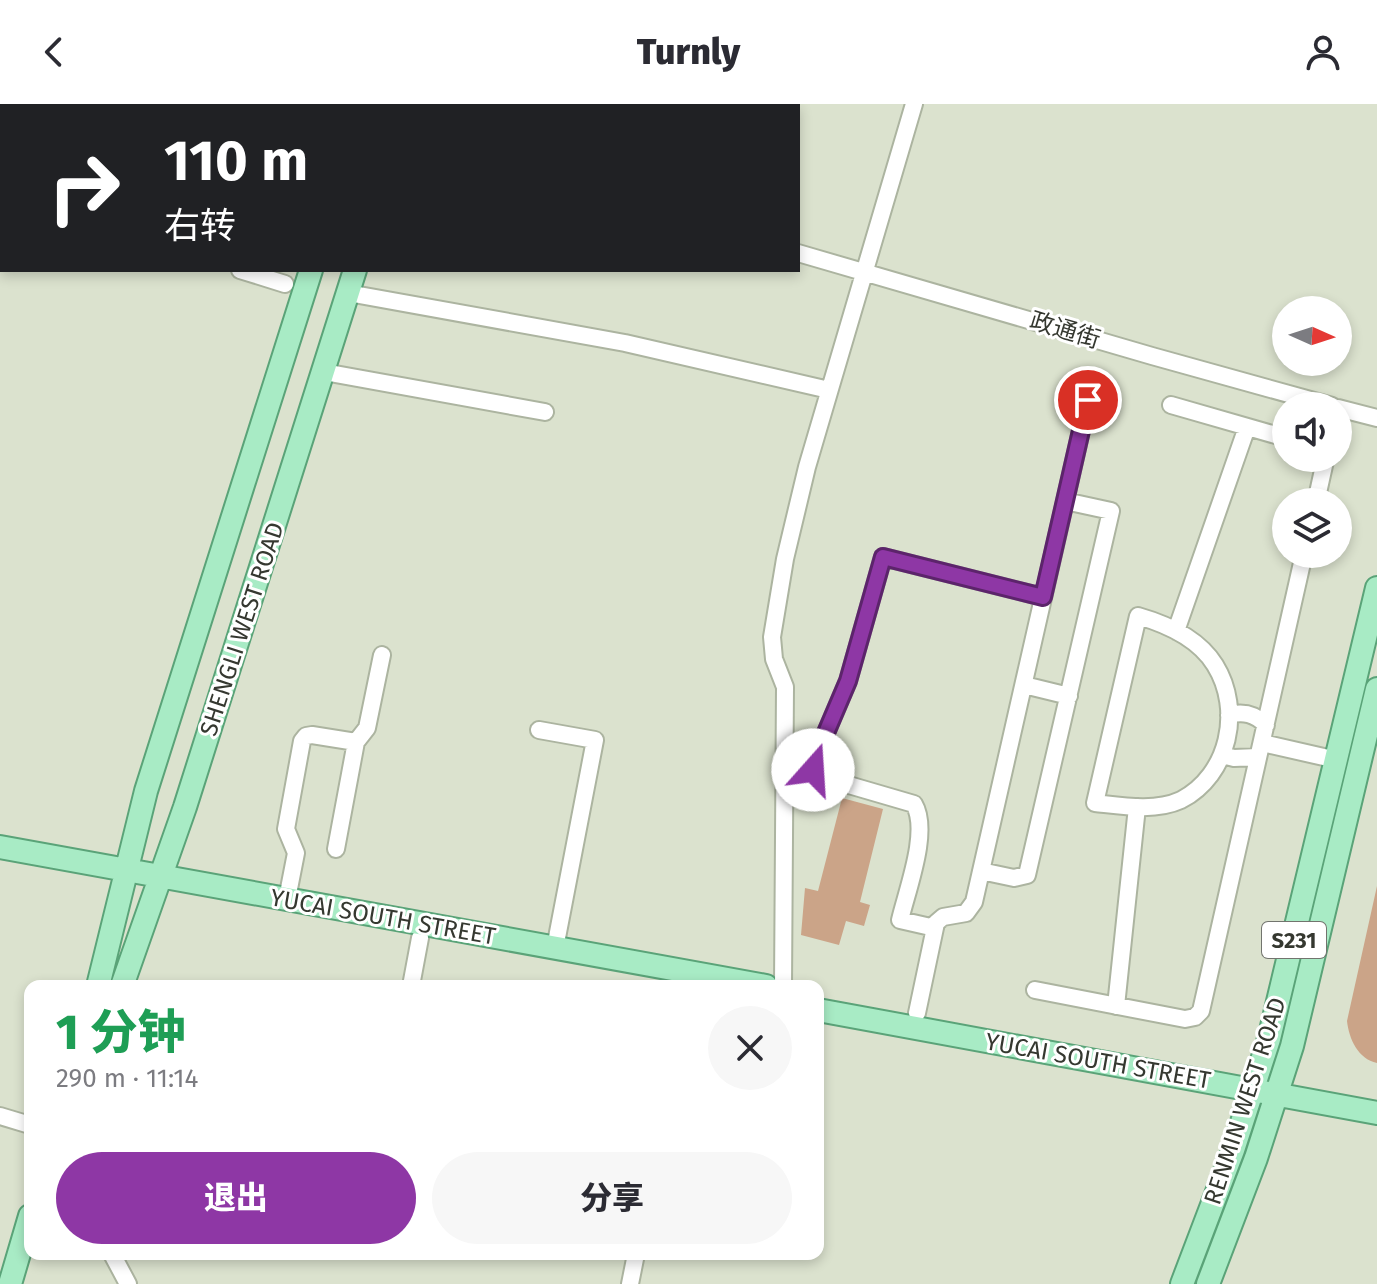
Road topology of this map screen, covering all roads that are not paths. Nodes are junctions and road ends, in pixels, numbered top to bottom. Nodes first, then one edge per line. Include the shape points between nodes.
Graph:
1 (914, 104) edge
2 (800, 254) edge
3 (864, 271) junction
4 (246, 272) edge
5 (310, 272) edge
6 (354, 272) edge
7 (285, 284) dead end
8 (348, 293) junction
9 (324, 372) junction
10 (829, 390) junction
11 (1281, 392) edge
12 (1088, 400) dead end
13 (1171, 405) dead end
14 (1352, 411) edge
15 (545, 412) dead end
16 (1377, 418) edge
17 (1247, 427) junction
18 (1272, 434) edge
19 (1065, 501) junction
20 (1301, 568) edge
21 (1377, 588) edge
22 (1043, 597) junction
23 (1176, 631) junction
24 (382, 655) dead end
25 (1024, 685) junction
26 (1377, 689) edge
27 (1069, 696) junction
28 (1229, 715) junction
29 (1266, 725) junction
30 (539, 730) dead end
31 (356, 742) junction
32 (1260, 750) junction
33 (1222, 755) junction
34 (1337, 760) junction
35 (1137, 807) junction
36 (0, 847) edge
37 (336, 849) dead end
38 (0, 862) edge
39 (981, 871) junction
40 (126, 877) junction
41 (158, 883) junction
42 (287, 899) junction
43 (935, 928) junction
44 (420, 938) junction
45 (555, 948) junction
46 (100, 980) edge
47 (124, 980) edge
48 (412, 980) edge
49 (652, 980) edge
50 (733, 980) edge
51 (783, 980) edge
52 (1035, 990) dead end
53 (824, 996) edge
54 (1116, 1006) junction
55 (824, 1011) edge
56 (917, 1013) junction
57 (1256, 1083) junction
58 (1279, 1087) junction
59 (1377, 1098) edge
60 (1377, 1113) edge
61 (0, 1116) edge
62 (24, 1123) edge
63 (24, 1236) edge
64 (32, 1260) edge
65 (115, 1260) edge
66 (635, 1260) edge
67 (10, 1284) edge
68 (25, 1284) edge
69 (128, 1284) edge
70 (630, 1284) edge
71 (1182, 1284) edge
72 (1208, 1284) edge

1 - 3 street
2 - 3 street, 政通街
3 - 10 street
3 - 11 street, 政通街
4 - 7 street
5 - 40 main road, SHENGLI WEST ROAD via 146,791
6 - 8 main road, SHENGLI WEST ROAD
8 - 9 main road, SHENGLI WEST ROAD
8 - 10 street via 625,343
9 - 15 street
9 - 41 main road, SHENGLI WEST ROAD
10 - 51 street via 785,559 772,637 785,687
12 - 19 street
13 - 17 street
14 - 16 street, 政通街
17 - 18 street
17 - 23 street
19 - 22 street
19 - 27 street via 1111,511
20 - 29 street
21 - 34 main road, RENMIN WEST ROAD / S231
22 - 25 street
22 - 43 street via 883,557 848,681 814,761 818,776 914,804 921,829 900,920
23 - 28 street via 1215,665
23 - 35 street via 1138,616 1095,803
24 - 31 street via 367,728
25 - 27 street
25 - 39 street
26 - 58 main road, RENMIN WEST ROAD / S231
27 - 39 street via 1027,875 1014,878
28 - 29 street via 1249,714
28 - 33 street
29 - 32 street
30 - 45 street via 595,740
31 - 37 street
31 - 42 street via 312,735 302,741 286,829 296,853
32 - 33 street via 1234,758
32 - 34 street
32 - 54 street via 1201,1011 1185,1019
33 - 35 street via 1211,774 1180,800
34 - 57 main road, RENMIN WEST ROAD / S231
35 - 54 street
36 - 40 main road, YUCAI SOUTH STREET
38 - 40 main road, YUCAI SOUTH STREET
39 - 43 street via 966,913 943,917
40 - 41 main road, YUCAI SOUTH STREET
40 - 46 main road, SHENGLI WEST ROAD
41 - 42 main road, YUCAI SOUTH STREET
41 - 44 main road, YUCAI SOUTH STREET
41 - 47 main road, SHENGLI WEST ROAD
42 - 45 main road, YUCAI SOUTH STREET
43 - 56 street
44 - 48 street
44 - 49 main road, YUCAI SOUTH STREET
45 - 50 main road, YUCAI SOUTH STREET
52 - 54 street
53 - 56 main road, YUCAI SOUTH STREET
55 - 57 main road, YUCAI SOUTH STREET
56 - 57 main road, YUCAI SOUTH STREET
57 - 58 main road, YUCAI SOUTH STREET
57 - 71 main road, RENMIN WEST ROAD / S231
58 - 59 main road, YUCAI SOUTH STREET
58 - 60 main road, YUCAI SOUTH STREET
58 - 72 main road, RENMIN WEST ROAD / S231
61 - 62 street
63 - 67 main road
64 - 68 main road
65 - 69 street
66 - 70 street

